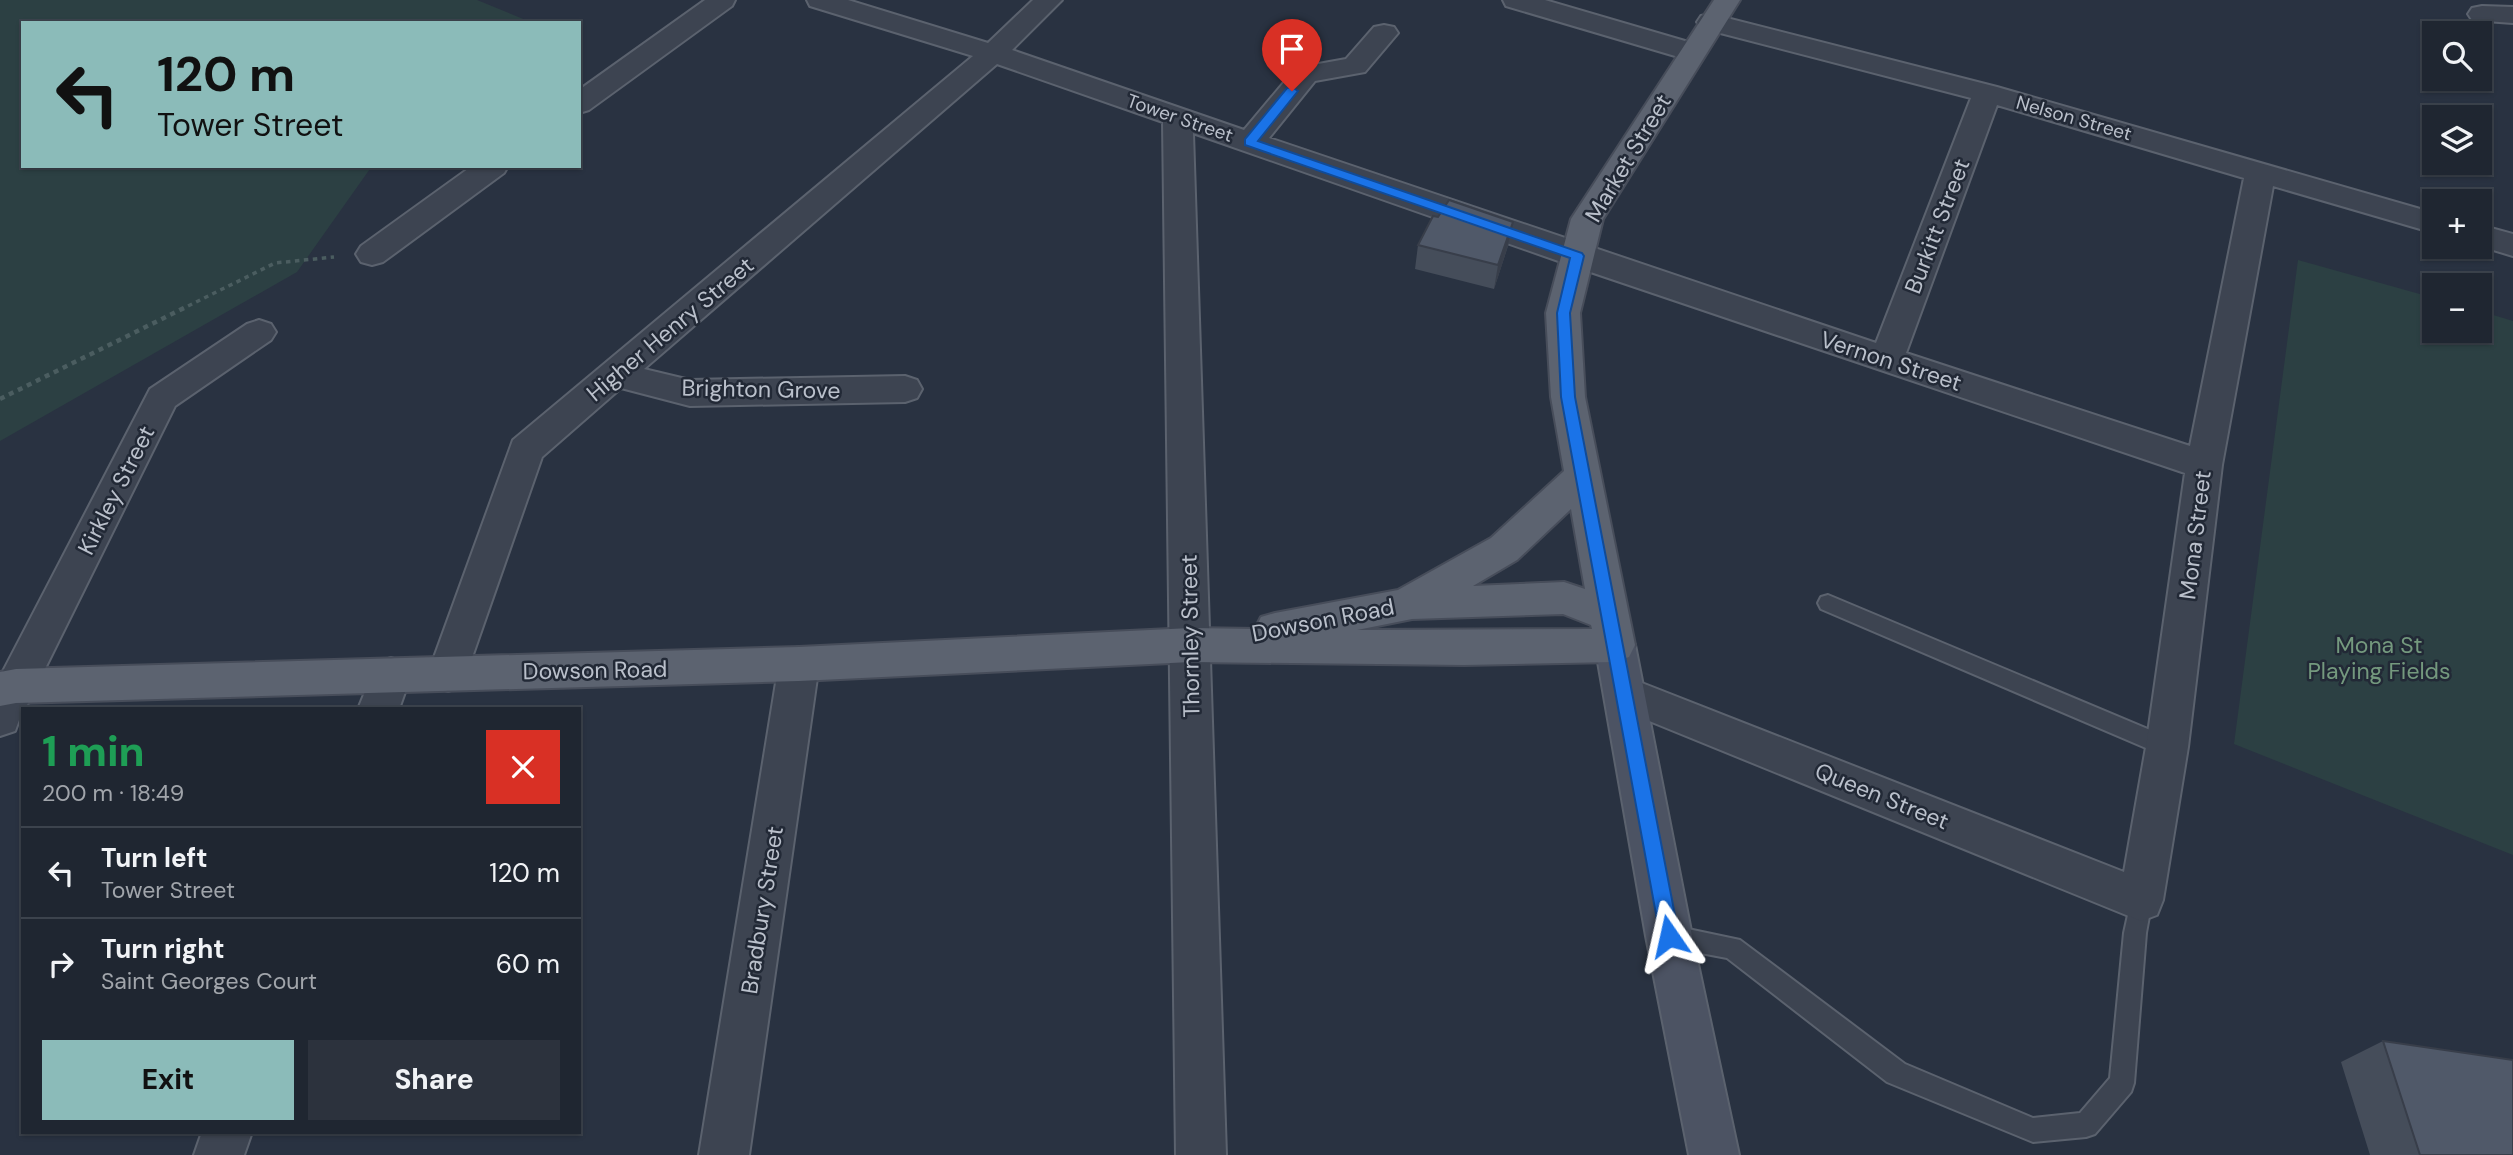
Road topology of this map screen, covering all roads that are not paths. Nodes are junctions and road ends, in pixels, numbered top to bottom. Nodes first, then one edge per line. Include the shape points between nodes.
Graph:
1 (722, 0) edge
2 (820, 0) edge
3 (1049, 0) edge
4 (1516, 0) edge
5 (1719, 11) edge
6 (2482, 15) dead end
7 (2513, 15) edge
8 (1384, 33) dead end
9 (1692, 52) junction
10 (993, 53) junction
11 (1987, 93) junction
12 (581, 103) edge
13 (1178, 118) junction
14 (1250, 142) junction
15 (490, 168) edge
16 (2260, 172) junction
17 (2422, 219) edge
18 (2492, 239) edge
19 (2513, 245) edge
20 (372, 254) road end
21 (1578, 256) junction
22 (259, 331) dead end
23 (1887, 359) junction
24 (617, 375) junction
25 (905, 390) dead end
26 (2204, 466) junction
27 (1581, 477) junction
28 (1828, 603) dead end
29 (1406, 605) junction
30 (1612, 630) junction
31 (1191, 645) junction
32 (799, 664) junction
33 (448, 674) junction
34 (384, 692) edge
35 (1624, 693) junction
36 (5, 698) edge
37 (2168, 747) junction
38 (2141, 900) junction
39 (1669, 936) junction
40 (227, 1134) edge
41 (219, 1155) edge
42 (724, 1155) edge
43 (1201, 1155) edge
44 (1714, 1155) edge

1 - 12 street
2 - 10 street, Tower Street
3 - 10 street, Higher Henry Street
4 - 9 street
5 - 9 main road, Market Street
5 - 11 street, Nelson Street
6 - 7 street
8 - 14 street via 1355,66 1306,74
9 - 21 main road, Market Street via 1587,219
10 - 13 street, Tower Street
10 - 24 street, Higher Henry Street
11 - 16 street, Nelson Street
11 - 23 street, Burkitt Street
13 - 14 street, Tower Street
13 - 31 street, Thornley Street
14 - 21 street, Tower Street
15 - 20 street
16 - 17 street, Nelson Street
16 - 26 street, Mona Street
18 - 19 street
21 - 23 street, Vernon Street
21 - 27 main road, Market Street via 1563,313 1568,397
22 - 36 street, Kirkley Street via 162,398
23 - 26 street, Vernon Street
24 - 25 street, Brighton Grove via 690,393
24 - 33 street, Higher Henry Street via 526,450
26 - 37 street, Mona Street
27 - 29 main road, Dowson Road via 1504,549
27 - 30 main road, Market Street
28 - 37 lane
29 - 30 main road via 1564,598
29 - 31 main road, Dowson Road
30 - 31 main road, Dowson Road via 1464,648
30 - 35 main road, Market Street
31 - 32 main road, Dowson Road
31 - 43 street, Thornley Street
32 - 33 main road, Dowson Road
32 - 42 street, Bradbury Street
33 - 34 main road, Dowson Road
34 - 36 main road, Dowson Road
35 - 38 street, Queen Street
35 - 39 main road, Market Street
37 - 38 street, Mona Street
38 - 39 lane via 2122,1083 2086,1125 2033,1130 1896,1073 1732,948
39 - 44 main road, Market Street
40 - 41 street

